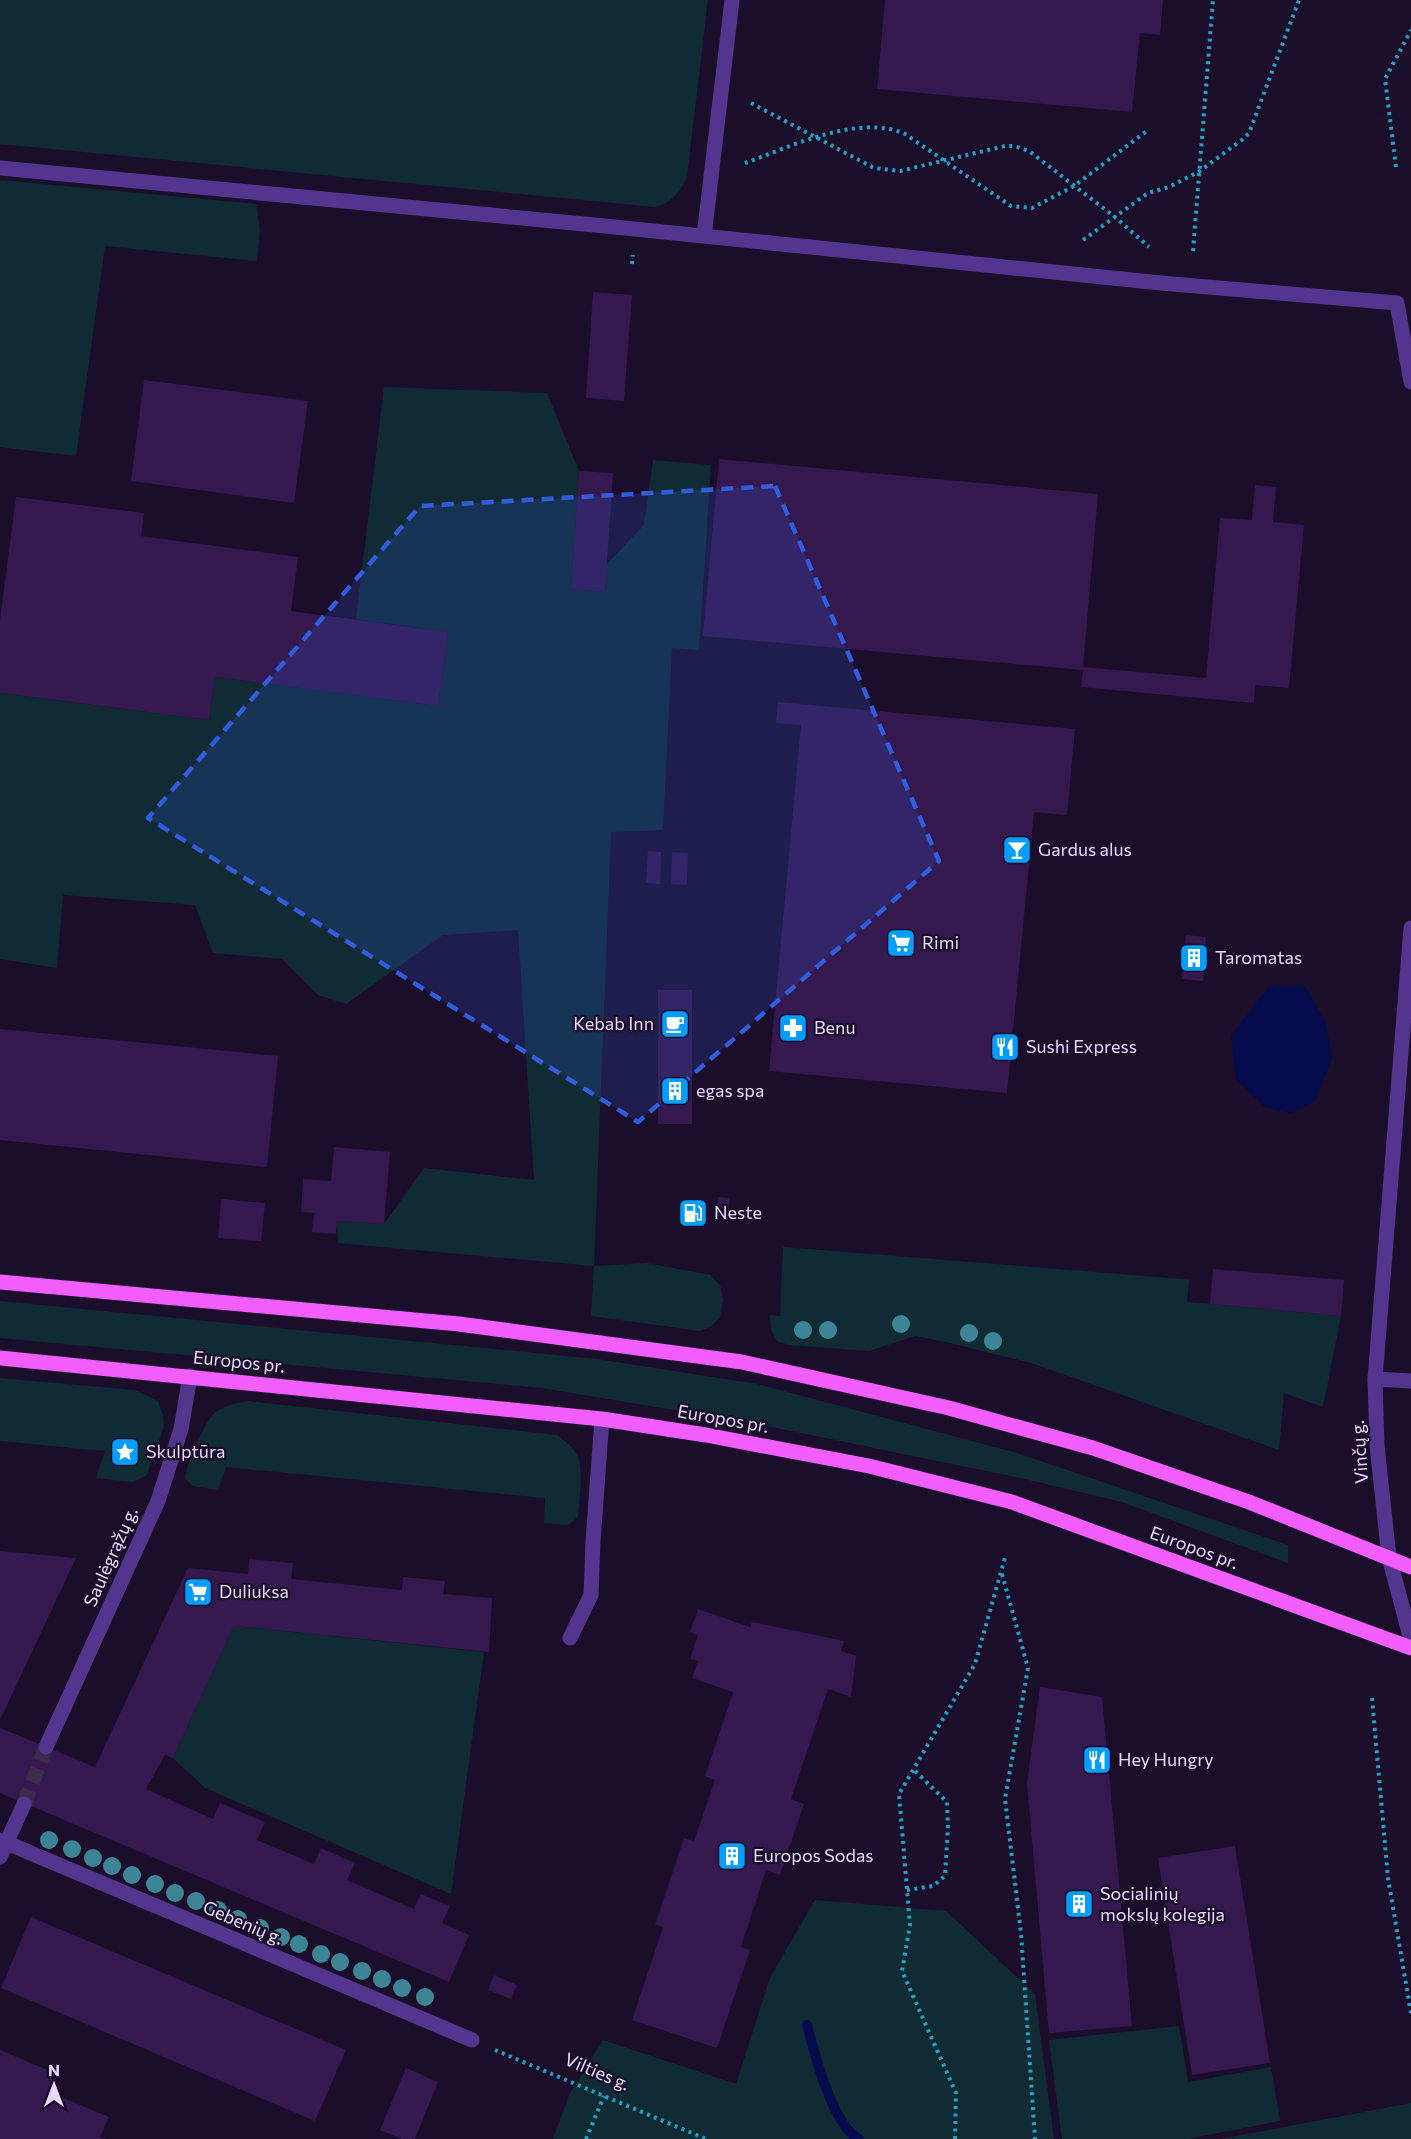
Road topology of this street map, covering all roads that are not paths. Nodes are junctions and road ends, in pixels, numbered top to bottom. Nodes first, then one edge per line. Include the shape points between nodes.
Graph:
1 (732, 0) edge
2 (0, 168) edge
3 (704, 236) junction
4 (1411, 382) edge
5 (1411, 928) edge
6 (0, 1282) edge
7 (0, 1358) edge
8 (190, 1376) junction
9 (1375, 1379) junction
10 (1411, 1381) edge
11 (602, 1419) junction
12 (1389, 1557) junction
13 (1411, 1567) edge
14 (570, 1638) dead end
15 (1411, 1640) edge
16 (1411, 1648) edge
17 (46, 1747) tunnel mouth
18 (24, 1804) tunnel mouth
19 (2, 1847) edge
20 (472, 2040) road end

1 - 3 street
2 - 3 street
3 - 4 street via 1397,303
5 - 9 street, Vinčų g.
6 - 12 main road via 459,1324 742,1362 949,1408 1093,1448
7 - 8 main road, Europos pr.
8 - 11 main road, Europos pr.
8 - 17 street, Saulėgrąžų g. via 181,1429 158,1501
9 - 10 street
9 - 12 street, Vinčų g. via 1377,1446
11 - 14 street via 591,1594
11 - 16 main road, Europos pr. via 869,1466 1012,1502
12 - 13 main road
12 - 15 street
18 - 19 street
19 - 20 street, Gebenių g.

